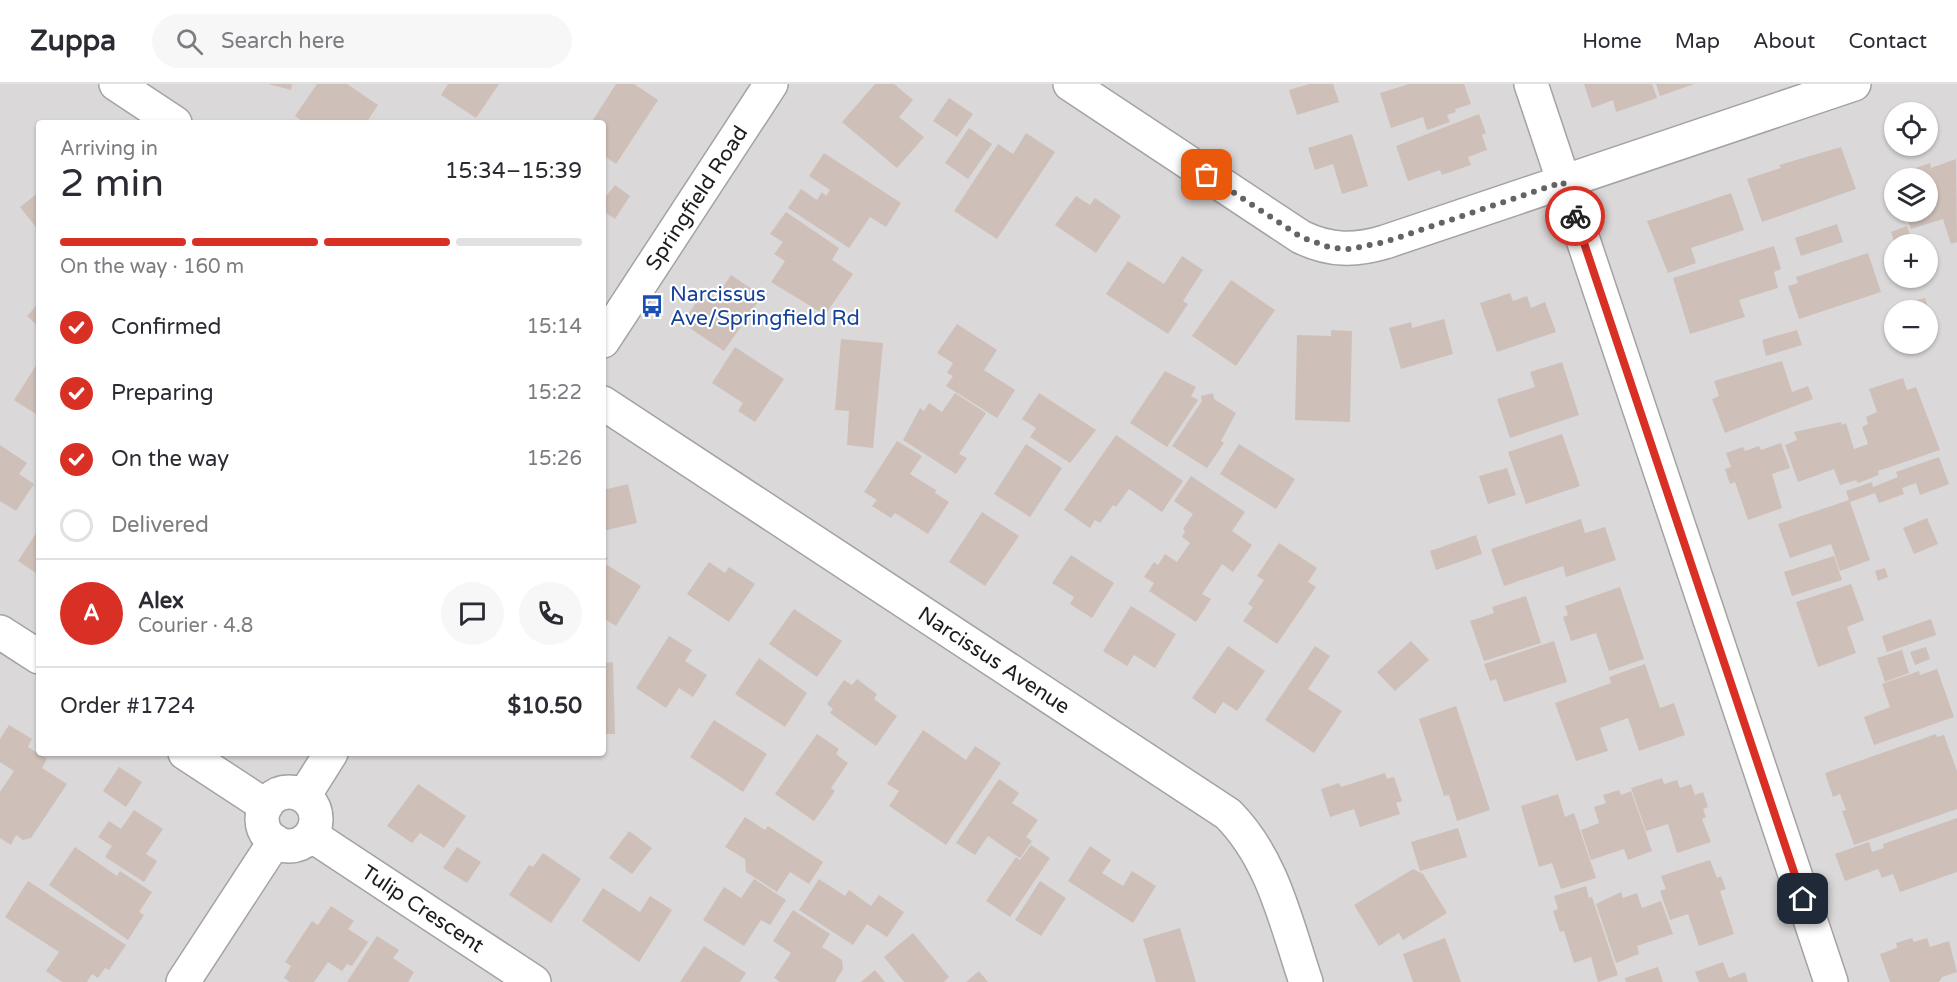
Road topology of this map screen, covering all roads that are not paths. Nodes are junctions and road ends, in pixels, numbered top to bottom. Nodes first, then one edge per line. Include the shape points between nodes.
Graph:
1 (116, 84) edge
2 (771, 84) edge
3 (1070, 84) edge
4 (1531, 84) edge
5 (1854, 84) edge
6 (170, 120) edge
7 (1563, 182) junction
8 (606, 336) edge
9 (606, 405) edge
10 (0, 632) edge
11 (36, 655) edge
12 (190, 756) edge
13 (330, 756) edge
14 (304, 796) junction
15 (266, 806) junction
16 (311, 835) junction
17 (275, 841) junction
18 (183, 982) edge
19 (534, 982) edge
20 (1306, 982) edge
21 (1831, 982) edge

1 - 6 street
2 - 8 street, Springfield Road
3 - 7 street via 1301,237 1331,248 1368,247
4 - 7 street
5 - 7 street
7 - 21 street
9 - 20 street, Narcissus Avenue via 1228,814 1243,829 1266,865
10 - 11 street
12 - 15 street
13 - 14 street
14 - 15 street via 283,794
14 - 16 street via 316,816
15 - 17 street via 263,825
16 - 17 street via 295,846
16 - 19 street, Tulip Crescent
17 - 18 street

